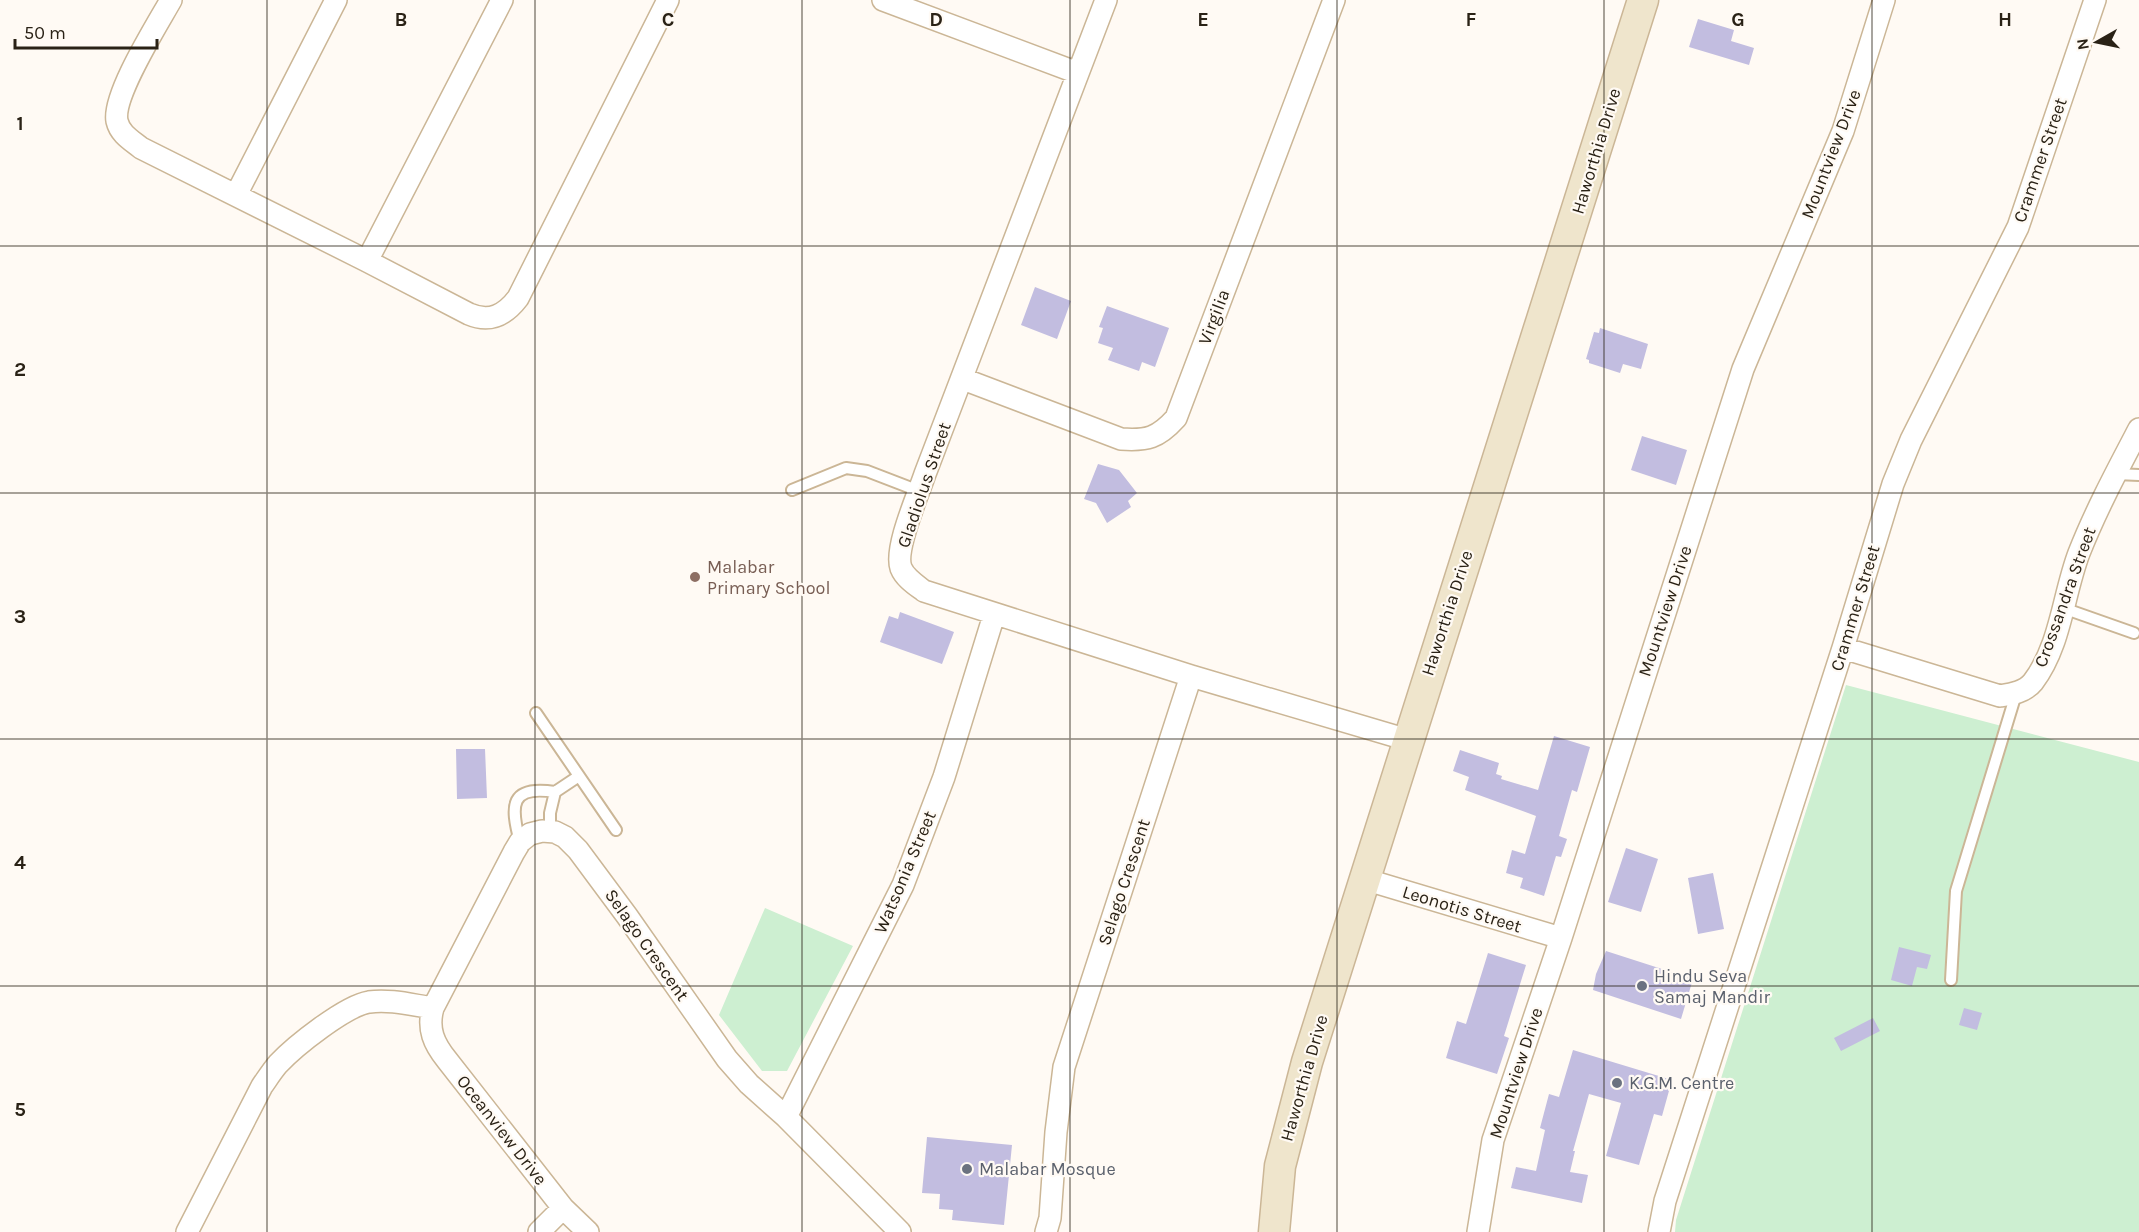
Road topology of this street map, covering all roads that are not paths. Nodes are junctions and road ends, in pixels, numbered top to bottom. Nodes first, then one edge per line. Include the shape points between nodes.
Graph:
1 (171, 0) edge
2 (336, 0) edge
3 (502, 0) edge
4 (883, 0) edge
5 (1106, 0) edge
6 (1334, 0) edge
7 (1643, 0) edge
8 (1884, 0) edge
9 (2095, 0) edge
10 (670, 1) edge
11 (1078, 73) junction
12 (236, 195) junction
13 (367, 261) junction
14 (963, 379) junction
15 (2139, 429) edge
16 (2116, 474) junction
17 (2139, 475) edge
18 (792, 490) dead end
19 (919, 491) junction
20 (2063, 608) junction
21 (994, 615) junction
22 (2134, 633) dead end
23 (1843, 648) junction
24 (1191, 676) junction
25 (2016, 694) junction
26 (536, 713) dead end
27 (1407, 740) junction
28 (579, 776) junction
29 (555, 792) junction
30 (616, 830) dead end
31 (550, 831) junction
32 (520, 842) junction
33 (1364, 879) junction
34 (1561, 938) junction
35 (1951, 980) dead end
36 (431, 1015) junction
37 (786, 1118) junction
38 (563, 1208) junction
39 (187, 1232) edge
40 (540, 1232) edge
41 (588, 1232) edge
42 (900, 1232) edge
43 (1046, 1232) edge
44 (1274, 1232) edge
45 (1478, 1232) edge
46 (1659, 1232) edge

1 - 12 street via 127,82 117,106 117,122 122,133 141,148
2 - 12 street
3 - 13 street
4 - 11 street
5 - 11 street, Gladiolus Street
6 - 14 street, Virgilia via 1178,411 1168,427 1149,439 1121,439
7 - 27 street, Haworthia Drive
8 - 34 street, Mountview Drive via 1833,157 1743,369
9 - 23 street, Crammer Street via 2018,227 1903,458
10 - 13 street via 518,298 505,313 492,318 476,317
11 - 14 street, Gladiolus Street
12 - 13 street
14 - 19 street, Gladiolus Street
15 - 16 street, Crossandra Street
16 - 17 lane
16 - 20 street, Crossandra Street via 2079,554
18 - 19 lane via 846,468 867,471
19 - 21 street, Gladiolus Street via 901,543 901,568 924,591
20 - 22 lane
20 - 25 street, Crossandra Street via 2044,666 2031,685
21 - 24 street, Gladiolus Street
21 - 37 street, Watsonia Street via 944,777 903,885
23 - 25 street via 2000,696
23 - 46 street, Crammer Street via 1665,1200
24 - 27 street, Gladiolus Street
24 - 43 street, Selago Crescent via 1064,1067
25 - 35 lane via 1956,891
26 - 28 lane
27 - 33 street, Haworthia Drive
28 - 29 lane
28 - 30 lane
29 - 31 lane
29 - 32 lane via 534,791 516,800 514,812
31 - 32 street via 530,834
31 - 37 street, Selago Crescent via 565,837 578,850 727,1059
32 - 36 street
33 - 34 street, Leonotis Street
33 - 44 street, Haworthia Drive via 1290,1124
34 - 45 street, Mountview Drive via 1493,1140
36 - 38 street, Oceanview Drive via 431,1033 437,1048
36 - 39 street via 389,1001 368,1002 354,1007 288,1054 262,1086
37 - 42 street, Selago Crescent
38 - 40 street
38 - 41 street, Oceanview Drive

